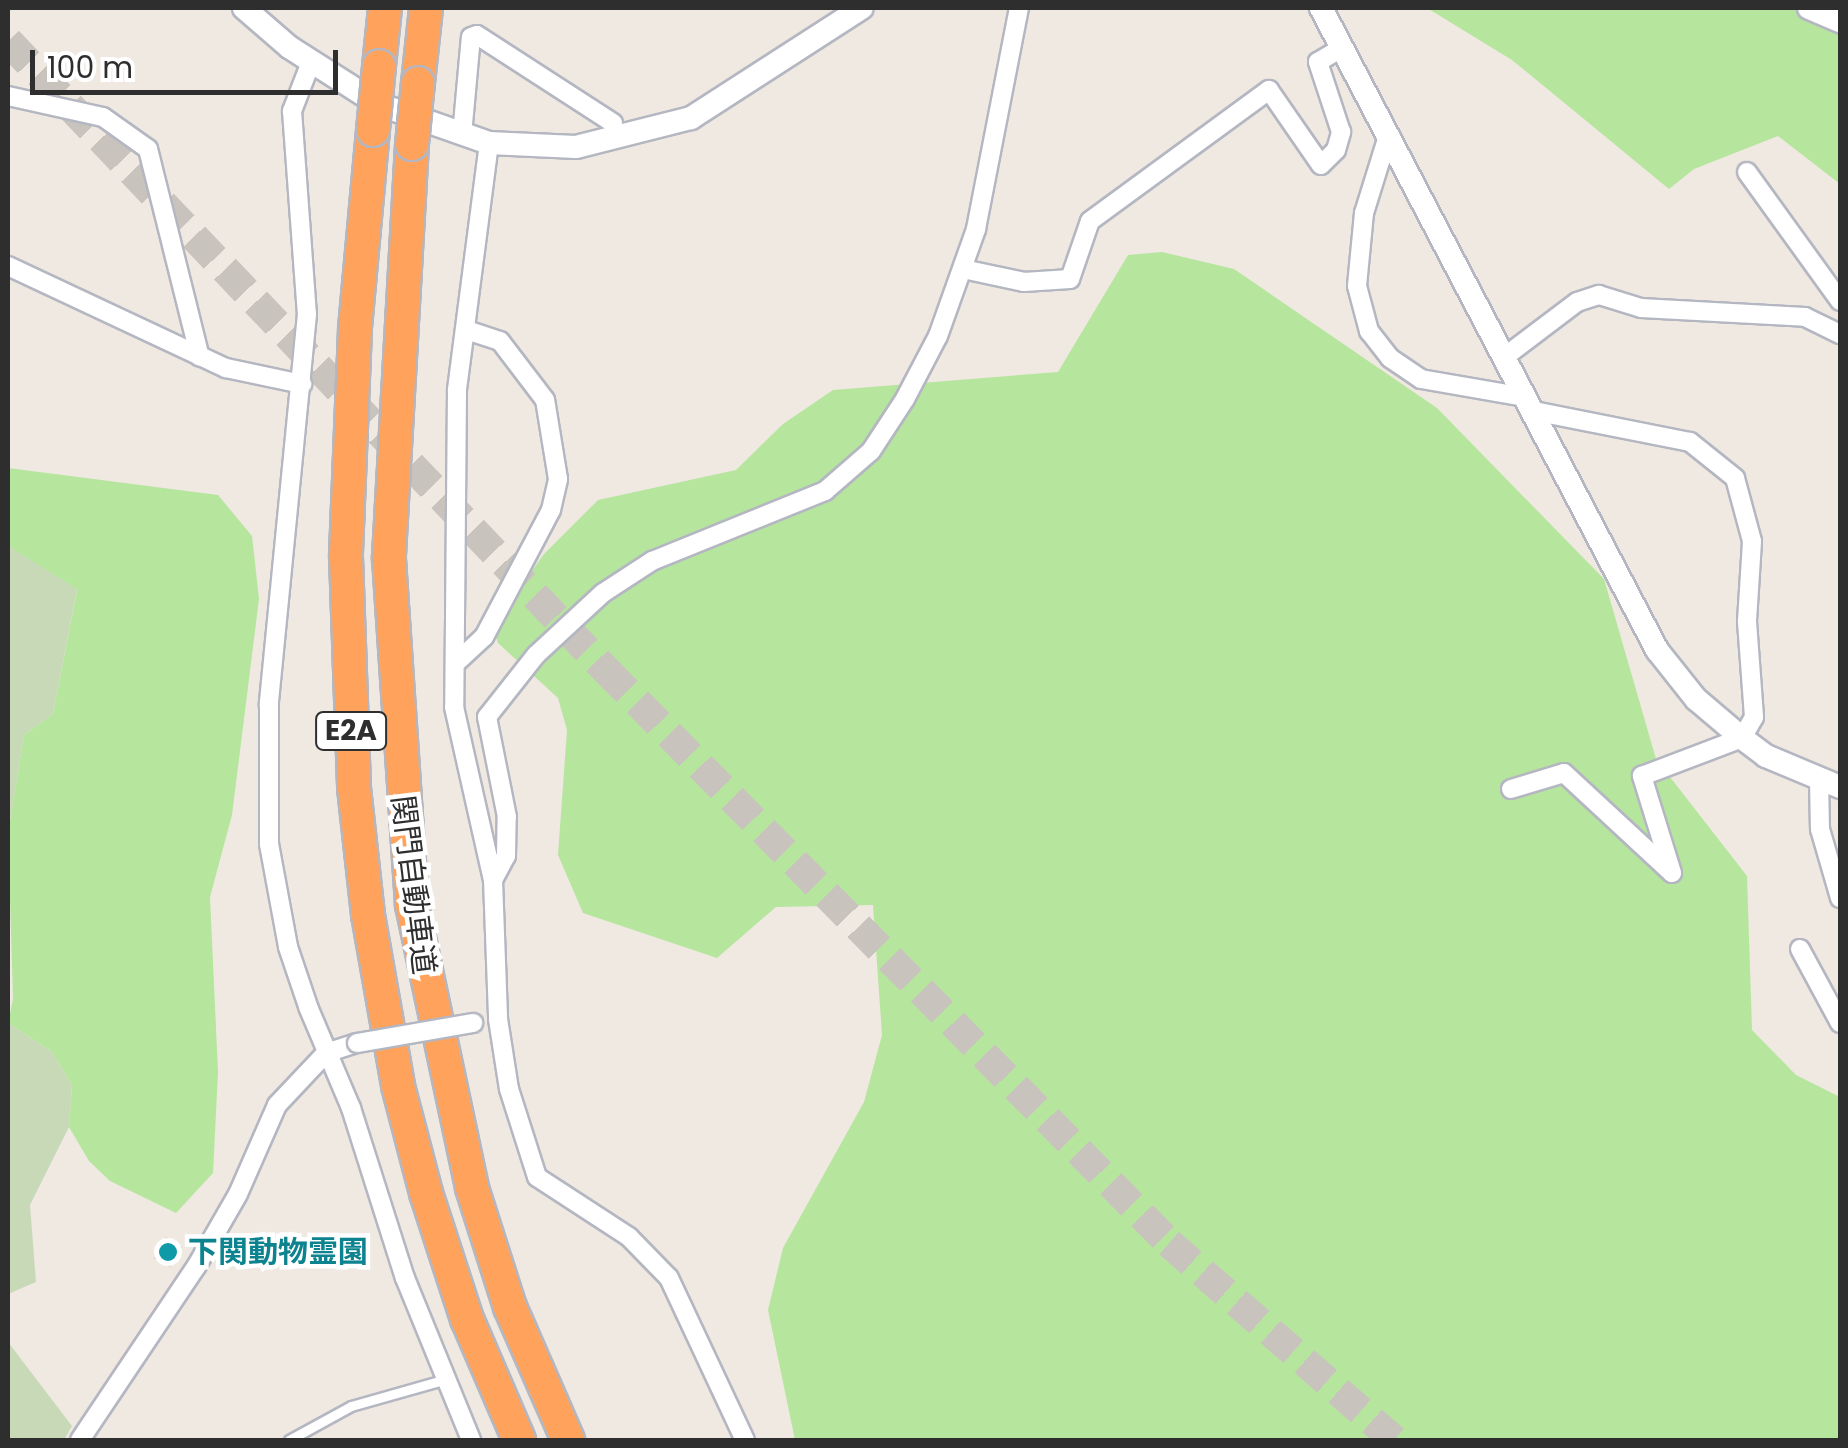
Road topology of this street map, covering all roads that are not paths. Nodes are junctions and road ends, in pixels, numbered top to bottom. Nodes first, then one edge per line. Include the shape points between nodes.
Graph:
1 (244, 8) edge
2 (282, 8) edge
3 (384, 8) edge
4 (426, 8) edge
5 (862, 8) edge
6 (1018, 8) edge
7 (1320, 8) edge
8 (1808, 8) edge
9 (1840, 21) edge
10 (269, 28) junction
11 (1341, 48) junction
12 (311, 62) junction
13 (8, 96) edge
14 (614, 123) dead end
15 (462, 135) junction
16 (1388, 136) junction
17 (490, 143) junction
18 (1747, 172) dead end
19 (8, 266) edge
20 (963, 270) junction
21 (1840, 300) edge
22 (467, 330) junction
23 (1840, 334) edge
24 (200, 357) junction
25 (1503, 358) junction
26 (302, 384) junction
27 (1529, 404) junction
28 (458, 661) junction
29 (1742, 738) junction
30 (1830, 783) edge
31 (1512, 789) dead end
32 (494, 880) junction
33 (1840, 898) edge
34 (1800, 948) dead end
35 (498, 1019) junction
36 (1840, 1023) edge
37 (326, 1052) junction
38 (443, 1380) junction
39 (86, 1439) edge
40 (289, 1440) edge
41 (471, 1440) edge
42 (519, 1440) edge
43 (568, 1440) edge
44 (744, 1440) edge

1 - 10 street
2 - 10 street
3 - 42 highway, 関門自動車道 / E2A, bridge via 348,448 354,788 398,1086 468,1319
4 - 43 highway, 関門自動車道 / E2A, bridge via 389,559 399,788 412,905 444,1077 510,1307
5 - 17 street via 759,79 668,127 576,148
6 - 20 street
7 - 11 street
8 - 9 street
10 - 12 street
11 - 16 street
11 - 20 street via 1318,62 1341,132 1336,150 1321,164 1269,90 1090,221 1070,280 1024,282
12 - 15 street via 378,104
12 - 26 street via 292,111 306,314
13 - 24 street via 103,117 148,149
14 - 15 street via 477,34 471,37
15 - 17 street
16 - 25 street
16 - 27 street via 1368,189 1362,232 1357,302 1368,331 1420,379
17 - 22 street
18 - 21 street
19 - 24 street
20 - 32 street via 905,399 848,474 800,505 687,544 629,574 561,629 487,717 507,816 506,856
22 - 28 street via 452,472
22 - 28 street via 500,341 546,400 558,479 551,510 484,637
23 - 25 street via 1804,318 1641,308 1599,295 1577,302
24 - 26 street via 276,384
25 - 27 street
26 - 37 street via 265,782 279,908
27 - 29 street via 1657,650 1688,690
27 - 29 street via 1690,442 1735,478 1752,541 1747,622 1754,717
28 - 32 street via 456,724
29 - 30 street
29 - 31 street via 1642,776 1672,873 1564,773
30 - 33 street via 1820,829
32 - 35 street
34 - 36 street
35 - 37 street, bridge
35 - 44 street via 529,1167 553,1193 652,1256 692,1323
37 - 38 street via 352,1108
37 - 39 street via 277,1105 196,1268
38 - 40 lane via 351,1406
38 - 41 street

